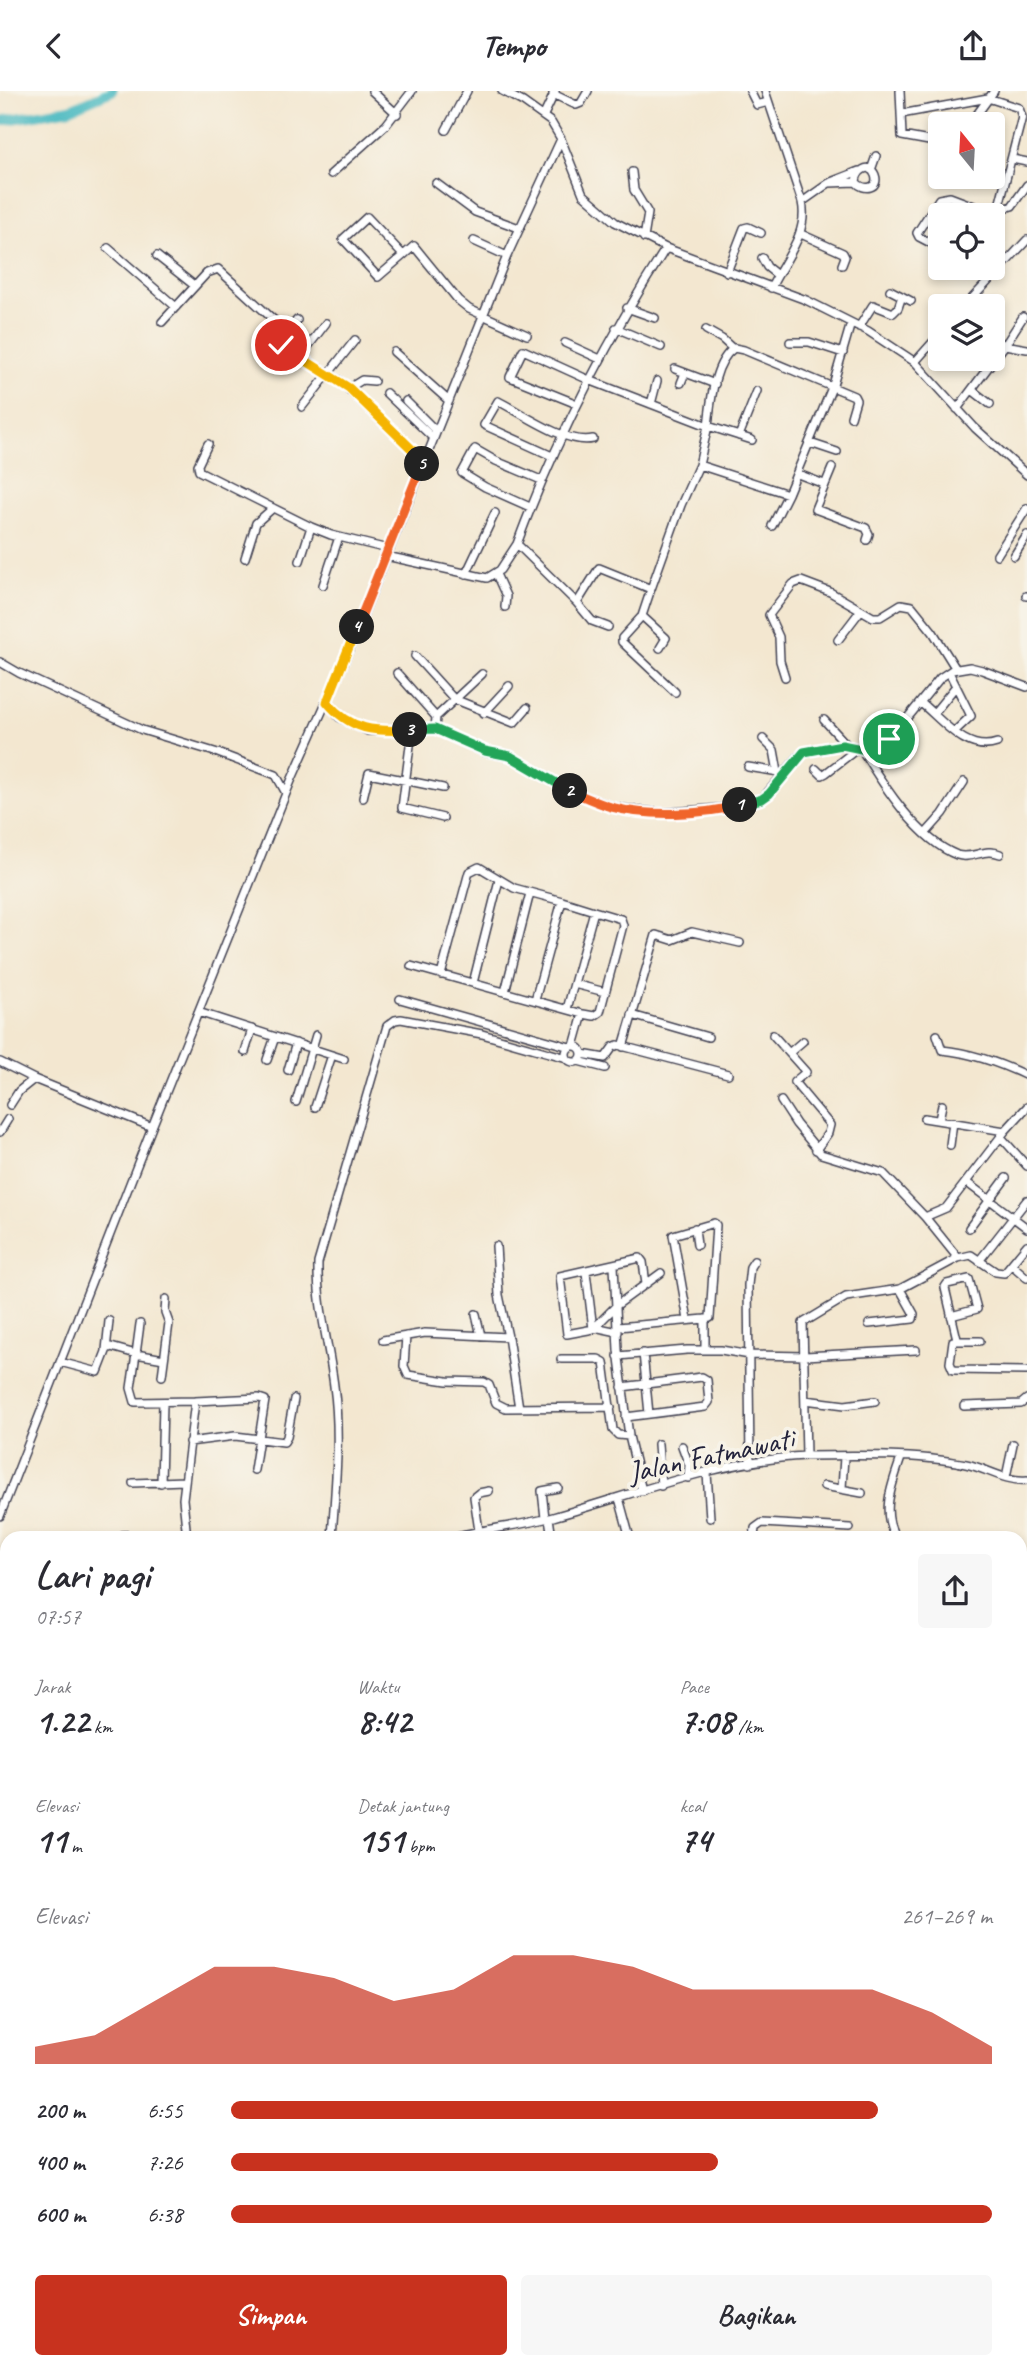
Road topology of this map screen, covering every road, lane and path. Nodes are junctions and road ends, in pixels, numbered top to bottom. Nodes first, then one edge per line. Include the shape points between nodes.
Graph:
1 (372, 91) edge
2 (412, 91) edge
3 (467, 91) edge
4 (502, 91) edge
5 (588, 91) edge
6 (750, 91) edge
7 (765, 91) edge
8 (900, 91) edge
9 (554, 93) edge
10 (991, 94) edge
11 (768, 102) junction
12 (978, 112) edge
13 (397, 114) junction
14 (901, 114) junction
15 (544, 115) junction
16 (446, 130) dead end
17 (561, 139) junction
18 (928, 141) edge
19 (876, 156) dead end
20 (1012, 159) junction
21 (1027, 162) edge
22 (871, 170) junction
23 (859, 171) junction
24 (632, 172) dead end
25 (331, 174) dead end
26 (436, 183) dead end
27 (829, 183) junction
28 (856, 183) junction
29 (1027, 185) edge
30 (802, 202) junction
31 (936, 203) edge
32 (966, 203) edge
33 (1001, 203) edge
34 (1005, 208) edge
35 (928, 216) edge
36 (519, 228) junction
37 (761, 233) dead end
38 (801, 234) junction
39 (644, 238) junction
40 (1027, 240) edge
41 (474, 241) dead end
42 (928, 242) edge
43 (108, 248) dead end
44 (666, 248) junction
45 (157, 255) dead end
46 (403, 255) junction
47 (507, 256) junction
48 (762, 258) dead end
49 (842, 265) dead end
50 (1005, 265) edge
51 (727, 272) junction
52 (777, 275) junction
53 (992, 280) edge
54 (195, 286) junction
55 (771, 288) junction
56 (890, 290) dead end
57 (977, 294) edge
58 (902, 296) junction
59 (911, 301) dead end
60 (176, 307) junction
61 (627, 308) junction
62 (483, 317) junction
63 (1023, 317) dead end
64 (655, 318) dead end
65 (297, 320) dead end
66 (162, 322) dead end
67 (327, 323) dead end
68 (855, 325) junction
69 (616, 328) junction
70 (706, 330) dead end
71 (527, 335) dead end
72 (355, 340) dead end
73 (279, 342) junction
74 (790, 342) dead end
75 (565, 343) dead end
76 (1005, 345) joint
77 (661, 347) dead end
78 (928, 347) edge
79 (733, 349) junction
80 (1027, 349) edge
81 (394, 352) dead end
82 (843, 353) junction
83 (300, 357) junction
84 (600, 359) junction
85 (915, 362) junction
86 (675, 369) dead end
87 (986, 371) edge
88 (329, 373) junction
89 (685, 373) junction
90 (589, 380) junction
91 (374, 381) dead end
92 (657, 381) dead end
93 (681, 383) dead end
94 (715, 384) junction
95 (833, 385) junction
96 (349, 388) junction
97 (972, 390) junction
98 (757, 391) dead end
99 (386, 393) dead end
100 (406, 401) dead end
101 (449, 401) junction
102 (577, 404) junction
103 (651, 404) junction
104 (990, 404) dead end
105 (302, 407) dead end
106 (957, 409) junction
107 (851, 417) dead end
108 (708, 426) junction
109 (434, 435) junction
110 (561, 435) junction
111 (739, 436) junction
112 (593, 439) dead end
113 (752, 440) dead end
114 (810, 443) junction
115 (208, 444) dead end
116 (836, 452) dead end
117 (552, 456) junction
118 (423, 460) junction
119 (699, 465) junction
120 (832, 468) dead end
121 (798, 474) junction
122 (1027, 475) edge
123 (541, 481) junction
124 (824, 484) junction
125 (788, 494) junction
126 (530, 507) junction
127 (273, 508) junction
128 (1027, 508) edge
129 (495, 513) dead end
130 (772, 526) dead end
131 (312, 527) junction
132 (1027, 535) edge
133 (339, 537) junction
134 (867, 540) dead end
135 (517, 544) junction
136 (387, 553) junction
137 (997, 555) dead end
138 (1014, 556) dead end
139 (245, 558) dead end
140 (300, 561) dead end
141 (466, 574) junction
142 (496, 574) junction
143 (323, 585) dead end
144 (651, 589) junction
145 (577, 603) junction
146 (505, 607) dead end
147 (861, 610) junction
148 (642, 616) junction
149 (608, 627) dead end
150 (838, 639) dead end
151 (660, 648) dead end
152 (415, 656) dead end
153 (0, 661) edge
154 (952, 671) junction
155 (397, 673) dead end
156 (482, 674) dead end
157 (785, 677) dead end
158 (509, 686) dead end
159 (956, 686) junction
160 (1027, 687) edge
161 (675, 692) dead end
162 (454, 699) junction
163 (327, 702) junction
164 (920, 703) junction
165 (527, 708) dead end
166 (484, 713) junction
167 (934, 713) junction
168 (436, 717) junction
169 (824, 720) dead end
170 (435, 729) junction
171 (412, 730) junction
172 (955, 731) junction
173 (763, 739) dead end
174 (997, 743) dead end
175 (847, 746) junction
176 (860, 750) junction
177 (748, 767) dead end
178 (816, 769) dead end
179 (782, 772) junction
180 (406, 781) junction
181 (964, 782) dead end
182 (443, 788) dead end
183 (286, 794) junction
184 (363, 798) dead end
185 (443, 818) dead end
186 (926, 833) junction
187 (1000, 854) dead end
188 (499, 880) junction
189 (530, 893) junction
190 (562, 901) junction
191 (594, 911) junction
192 (740, 943) dead end
193 (411, 966) dead end
194 (441, 975) junction
195 (473, 983) junction
196 (574, 984) junction
197 (505, 992) junction
198 (605, 992) junction
199 (400, 999) dead end
200 (535, 1000) junction
201 (567, 1009) junction
202 (198, 1012) junction
203 (583, 1014) junction
204 (632, 1015) junction
205 (485, 1023) junction
206 (252, 1030) junction
207 (482, 1034) junction
208 (316, 1035) dead end
209 (773, 1035) dead end
210 (937, 1035) dead end
211 (275, 1037) junction
212 (708, 1037) dead end
213 (803, 1041) dead end
214 (296, 1043) junction
215 (572, 1047) junction
216 (623, 1047) junction
217 (312, 1048) junction
218 (245, 1052) dead end
219 (789, 1053) junction
220 (332, 1055) junction
221 (580, 1057) junction
222 (568, 1058) junction
223 (344, 1059) dead end
224 (267, 1060) dead end
225 (0, 1062) edge
226 (605, 1067) dead end
227 (288, 1070) dead end
228 (728, 1074) dead end
229 (1027, 1076) edge
230 (34, 1079) junction
231 (781, 1101) dead end
232 (296, 1102) dead end
233 (10, 1105) dead end
234 (942, 1105) dead end
235 (314, 1107) dead end
236 (1027, 1107) edge
237 (924, 1118) dead end
238 (8, 1119) dead end
239 (939, 1120) junction
240 (953, 1122) junction
241 (152, 1127) junction
242 (0, 1132) edge
243 (1003, 1134) junction
244 (950, 1145) dead end
245 (816, 1150) junction
246 (1027, 1167) edge
247 (1006, 1178) dead end
248 (966, 1182) junction
249 (1027, 1200) edge
250 (990, 1201) junction
251 (925, 1217) junction
252 (1014, 1218) junction
253 (969, 1228) dead end
254 (1027, 1228) edge
255 (695, 1229) junction
256 (697, 1245) dead end
257 (1027, 1245) edge
258 (496, 1246) dead end
259 (958, 1258) junction
260 (754, 1261) dead end
261 (979, 1261) junction
262 (614, 1265) junction
263 (1012, 1265) junction
264 (586, 1272) junction
265 (661, 1273) dead end
266 (1027, 1277) edge
267 (646, 1284) junction
268 (900, 1289) junction
269 (166, 1300) dead end
270 (617, 1305) junction
271 (476, 1314) dead end
272 (951, 1315) junction
273 (705, 1319) junction
274 (688, 1320) junction
275 (109, 1321) dead end
276 (140, 1324) dead end
277 (869, 1324) dead end
278 (593, 1329) junction
279 (618, 1330) junction
280 (406, 1336) junction
281 (481, 1336) junction
282 (508, 1338) junction
283 (957, 1339) junction
284 (383, 1340) dead end
285 (979, 1341) dead end
286 (106, 1350) junction
287 (705, 1350) junction
288 (916, 1350) dead end
289 (643, 1353) junction
290 (136, 1354) junction
291 (750, 1355) junction
292 (618, 1356) junction
293 (805, 1356) junction
294 (164, 1359) junction
295 (561, 1359) dead end
296 (60, 1362) junction
297 (1027, 1371) edge
298 (162, 1376) dead end
299 (646, 1385) junction
300 (622, 1387) junction
301 (294, 1399) dead end
302 (1027, 1399) edge
303 (805, 1400) junction
304 (195, 1401) junction
305 (875, 1401) dead end
306 (163, 1402) junction
307 (964, 1406) dead end
308 (611, 1407) junction
309 (519, 1408) junction
310 (649, 1414) junction
311 (626, 1417) junction
312 (629, 1436) junction
313 (259, 1438) junction
314 (189, 1442) junction
315 (658, 1444) dead end
316 (1013, 1444) dead end
317 (682, 1446) dead end
318 (806, 1457) junction
319 (844, 1457) junction
320 (901, 1458) junction
321 (750, 1464) junction
322 (254, 1470) dead end
323 (707, 1473) junction
324 (1006, 1477) junction
325 (688, 1478) junction
326 (184, 1481) junction
327 (1027, 1481) edge
328 (133, 1483) dead end
329 (161, 1483) junction
330 (661, 1486) junction
331 (824, 1486) dead end
332 (558, 1488) dead end
333 (842, 1488) junction
334 (489, 1491) dead end
335 (642, 1491) junction
336 (862, 1493) dead end
337 (619, 1498) junction
338 (0, 1516) edge
339 (547, 1518) junction
340 (710, 1518) dead end
341 (850, 1528) dead end
342 (186, 1531) edge
343 (332, 1531) edge
344 (476, 1531) edge
345 (485, 1531) edge
346 (550, 1531) edge
347 (628, 1531) edge
348 (755, 1531) edge
349 (891, 1531) edge

1 - 13 street
2 - 13 street
3 - 16 street
4 - 15 street
5 - 9 street via 576,105
6 - 11 street via 757,105
7 - 11 street
8 - 14 street
9 - 15 street
10 - 12 street
10 - 14 street
10 - 20 street via 1022,112
11 - 30 street
13 - 25 street
14 - 18 street via 903,138
15 - 17 street
17 - 36 street
17 - 39 street via 587,200
19 - 22 street
20 - 21 street
20 - 33 street
22 - 23 street
22 - 28 street via 875,175 872,186 866,189
23 - 27 street
23 - 28 street
24 - 39 street via 634,190 649,216
26 - 36 street via 475,212
27 - 28 street
27 - 30 street
29 - 34 street via 1012,206
30 - 38 street
31 - 32 street via 950,197
35 - 42 street via 917,233
36 - 47 street
37 - 51 street via 744,228
38 - 49 street via 843,253
38 - 52 street
39 - 44 street
40 - 50 street
41 - 47 street
43 - 60 street
44 - 51 street
44 - 61 street
45 - 54 street
46 - 46 street via 378,277 343,239 368,217
46 - 62 street via 414,246 458,300
47 - 62 street
48 - 52 street
51 - 55 street
52 - 55 street
53 - 57 street
54 - 60 street
54 - 73 street via 211,270 221,271 275,321
55 - 68 street
56 - 58 street
58 - 59 street
58 - 68 street via 893,313 875,305
60 - 66 street
61 - 64 street
61 - 69 street
62 - 71 street
62 - 101 street
63 - 76 street
65 - 73 street
67 - 83 street
68 - 82 street
68 - 85 street
69 - 77 street
69 - 84 street
70 - 79 street
72 - 88 street
73 - 83 street
74 - 82 street via 809,342
75 - 84 street
76 - 80 street
78 - 85 street
79 - 94 street
79 - 95 street
81 - 101 street
82 - 95 street
83 - 88 street
84 - 90 street
85 - 106 street
86 - 89 street
87 - 97 street
88 - 96 street
88 - 105 street
89 - 93 street
89 - 94 street
90 - 102 street
90 - 102 street via 523,350 510,377
90 - 103 street
91 - 96 street via 362,380
92 - 103 street
94 - 108 street
95 - 107 street via 855,397
95 - 114 street
96 - 118 street
97 - 104 street
97 - 106 street
98 - 111 street
99 - 109 street
100 - 109 street
101 - 109 street
102 - 110 street
103 - 108 street
106 - 122 street
108 - 111 street
108 - 119 street
109 - 118 street
110 - 112 street
110 - 117 street
110 - 117 street via 498,401 484,425
111 - 113 street
114 - 116 street
114 - 121 street
115 - 127 street via 199,471
117 - 123 street
118 - 136 street
119 - 125 street
119 - 144 street
120 - 124 street
121 - 124 street
121 - 125 street
123 - 126 street
123 - 126 street via 475,449 462,473
124 - 134 street via 816,510 866,528
125 - 130 street
126 - 135 street
127 - 131 street
127 - 139 street via 256,523
128 - 137 street
129 - 141 street
131 - 133 street
131 - 140 street
132 - 138 street
133 - 136 street
133 - 143 street
135 - 142 street
135 - 145 street
136 - 141 street
136 - 163 street
141 - 142 street via 481,578
142 - 146 street via 506,596
144 - 145 street via 599,568
144 - 148 street
145 - 149 street via 592,621
147 - 150 street
147 - 154 street via 877,617 901,604 912,606 933,632
147 - 157 street via 805,582 793,584 769,615 779,637
148 - 151 street via 665,636
148 - 161 street via 622,642
152 - 162 street
153 - 183 street via 142,730 276,775
154 - 159 street
154 - 160 street via 970,667
154 - 164 street via 940,678
155 - 168 street
156 - 162 street
158 - 166 street
159 - 167 street
159 - 172 street via 971,716
162 - 166 street
162 - 168 street
163 - 171 street via 339,717 368,730
163 - 183 street
164 - 167 street
164 - 176 street via 889,739
165 - 166 street via 514,723
167 - 172 street
168 - 170 street
169 - 175 street
170 - 171 street
170 - 179 street via 485,751 510,756 570,791 612,807 649,812 706,810 754,801 769,794
171 - 180 street
172 - 174 street via 983,747
173 - 179 street via 774,750
175 - 176 street
175 - 179 street via 804,752
176 - 178 street via 822,775
176 - 186 street via 905,813
177 - 179 street
180 - 182 street
180 - 184 street via 369,773
180 - 185 street via 402,808
181 - 186 street
183 - 202 street
186 - 187 street via 957,855
188 - 189 street
188 - 194 street via 479,867 469,872
188 - 195 street
189 - 190 street
189 - 197 street
190 - 191 street
190 - 200 street
191 - 196 street
191 - 198 street via 623,922
192 - 204 street via 692,932 672,940 656,935
193 - 194 street
194 - 195 street
195 - 197 street
196 - 198 street
196 - 201 street
197 - 200 street
198 - 203 street via 598,1014
199 - 205 street
200 - 201 street
201 - 203 street
202 - 206 street
202 - 241 street
203 - 215 street
204 - 212 street
204 - 216 street
205 - 207 street
205 - 215 street
206 - 211 street
206 - 218 street
207 - 222 street
207 - 343 street via 401,1019 390,1022 384,1032 318,1263 317,1285 338,1424
208 - 217 street
209 - 219 street
210 - 229 street via 942,1050
211 - 214 street
211 - 224 street
213 - 219 street
214 - 217 street
214 - 227 street
215 - 221 street via 580,1048
215 - 222 street via 566,1052
216 - 221 street via 613,1047 605,1058
216 - 228 street
217 - 220 street
217 - 232 street
219 - 245 street via 806,1072 794,1081 830,1125
220 - 223 street
220 - 235 street
221 - 222 street
221 - 226 street
225 - 230 street
230 - 233 street
230 - 241 street
231 - 245 street
234 - 239 street
236 - 243 street
237 - 239 street
238 - 242 street
239 - 240 street
240 - 243 street
240 - 244 street
241 - 296 street
243 - 246 street
243 - 248 street
245 - 251 street via 828,1158 883,1173
247 - 250 street
248 - 250 street
248 - 251 street via 946,1208
249 - 252 street
250 - 252 street
250 - 253 street
251 - 259 street
252 - 254 street
252 - 261 street
255 - 256 street
255 - 273 street via 716,1225 710,1318
255 - 274 street via 673,1235
257 - 263 street
258 - 282 street
259 - 261 street via 971,1255
259 - 268 street
260 - 291 street via 748,1278
261 - 263 street via 1000,1273
262 - 264 street
262 - 267 street via 640,1258
262 - 270 street
263 - 266 street
264 - 278 street
264 - 278 street via 559,1278 566,1332 571,1335
265 - 267 street
267 - 270 street
268 - 277 street via 913,1319
268 - 293 street via 852,1295 806,1320 802,1326
269 - 294 street via 164,1312 169,1323
270 - 278 street
270 - 279 street
271 - 281 street
272 - 272 street via 945,1286 969,1279 977,1309
272 - 283 street
273 - 274 street
273 - 287 street
274 - 279 street
275 - 286 street
276 - 290 street
278 - 279 street
279 - 292 street
280 - 281 street
280 - 284 street
280 - 309 street via 404,1366 408,1375 484,1382 499,1406
281 - 282 street
282 - 309 street
283 - 285 street
283 - 297 street via 952,1342 950,1363 954,1371
286 - 290 street via 111,1347
286 - 296 street via 98,1372
287 - 289 street
287 - 291 street
288 - 293 street
289 - 292 street
289 - 299 street
290 - 294 street
290 - 306 street via 131,1388 134,1401
291 - 293 street
291 - 321 street
292 - 300 street
293 - 303 street
294 - 298 street
295 - 308 street via 604,1362
296 - 338 street
299 - 300 street
299 - 310 street
299 - 310 street via 707,1380 707,1406
300 - 311 street
301 - 313 street via 286,1441
302 - 307 street via 1021,1404
303 - 305 street via 845,1405
303 - 318 street
304 - 306 street
304 - 313 street via 263,1399
304 - 314 street
306 - 329 street
308 - 309 street
308 - 312 street via 615,1432
310 - 311 street
311 - 312 street
312 - 335 street
313 - 314 street
313 - 322 street
314 - 326 street
315 - 330 street
316 - 324 street
317 - 325 street
318 - 319 street, Jalan Fatmawati
318 - 321 street, Jalan Fatmawati
319 - 320 street, Jalan Fatmawati
319 - 333 street
320 - 324 street, Jalan Fatmawati via 965,1463
320 - 349 street via 888,1504
321 - 323 street, Jalan Fatmawati
323 - 325 street, Jalan Fatmawati
323 - 340 street
324 - 327 street, Jalan Fatmawati
325 - 330 street, Jalan Fatmawati
326 - 329 street
326 - 342 street
328 - 329 street
330 - 335 street, Jalan Fatmawati
331 - 333 street
332 - 339 street via 542,1492
333 - 336 street
334 - 344 street via 474,1497
335 - 337 street, Jalan Fatmawati
337 - 339 street, Jalan Fatmawati
337 - 347 street
339 - 345 street, Jalan Fatmawati
339 - 346 street
341 - 348 street via 762,1523

